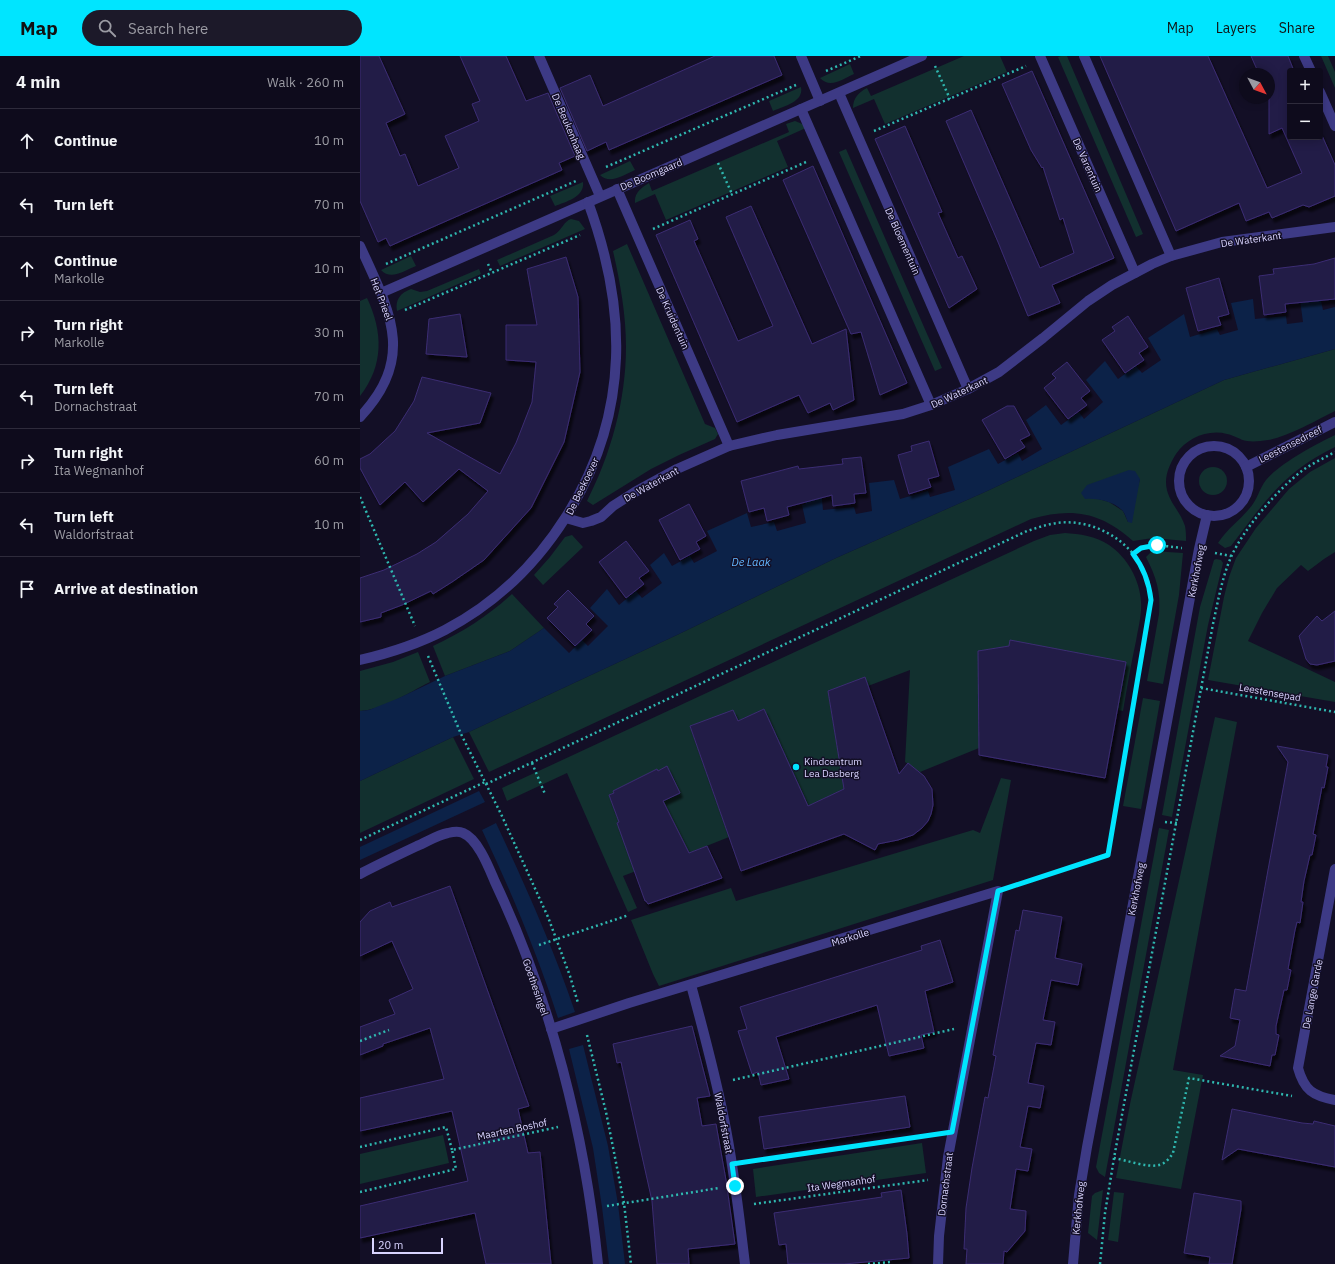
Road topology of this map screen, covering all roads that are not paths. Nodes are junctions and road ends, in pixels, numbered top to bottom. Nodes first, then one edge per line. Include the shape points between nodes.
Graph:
1 (539, 56) edge
2 (801, 56) edge
3 (922, 56) edge
4 (1040, 56) edge
5 (1084, 56) edge
6 (1304, 56) edge
7 (1310, 68) edge
8 (839, 93) junction
9 (1323, 99) edge
10 (820, 101) junction
11 (802, 110) junction
12 (1335, 126) edge
13 (617, 189) junction
14 (600, 196) junction
15 (588, 202) junction
16 (1335, 227) edge
17 (360, 246) edge
18 (1171, 256) junction
19 (1135, 274) junction
20 (381, 293) junction
21 (968, 389) junction
22 (931, 405) junction
23 (360, 417) edge
24 (1335, 422) edge
25 (729, 446) junction
26 (1246, 467) junction
27 (1207, 515) junction
28 (566, 518) junction
29 (360, 660) edge
30 (1335, 869) edge
31 (360, 874) edge
32 (998, 891) joint
33 (691, 985) junction
34 (551, 1029) junction
35 (1335, 1100) edge
36 (598, 1264) edge
37 (745, 1264) edge
38 (938, 1264) edge
39 (1073, 1264) edge

1 - 14 street, De Beukenhaag
2 - 10 street
3 - 8 street, De Boomgaard
4 - 19 street, De Varentuin
5 - 18 street
6 - 7 street
8 - 10 street, De Boomgaard
8 - 21 street, De Bloementuin
9 - 12 street
10 - 11 street, De Boomgaard
11 - 13 street, De Boomgaard
11 - 22 street
13 - 14 street, De Boomgaard
13 - 25 street, De Kruidentuin
14 - 15 street, De Boomgaard
15 - 20 street, De Boomgaard
15 - 28 street, De Beekoever via 605,258 616,326 616,359 611,410 604,435 584,486
16 - 18 street, De Waterkant via 1222,242
17 - 20 street, Het Prieel
18 - 19 street, De Waterkant
19 - 21 street, De Waterkant via 1088,301 999,372
20 - 23 street, Het Prieel via 390,317 394,341 392,355 382,388
21 - 22 street, De Waterkant
22 - 25 street, De Waterkant via 890,416 777,435
24 - 26 street, Leestensedreef
25 - 28 street, De Waterkant via 677,469 635,492 592,521 583,523
26 - 27 street via 1249,482 1245,497 1235,508 1222,515
26 - 27 street via 1238,456 1226,448 1212,446 1198,449 1187,459 1180,471 1181,492 1194,510
27 - 39 street, Kerkhofweg via 1086,1147
28 - 29 street, De Beekoever via 537,556 498,594 469,616 421,641
30 - 35 street, De Lange Garde via 1298,1068 1306,1087 1316,1094
31 - 34 street, Goethesingel via 448,833 462,832 472,838 505,903
32 - 33 street, Markolle
32 - 38 street, Dornachstraat via 952,1132
33 - 34 street, Markolle
33 - 37 street, Waldorfstraat via 716,1084 732,1164
34 - 36 street, Goethesingel via 585,1173

